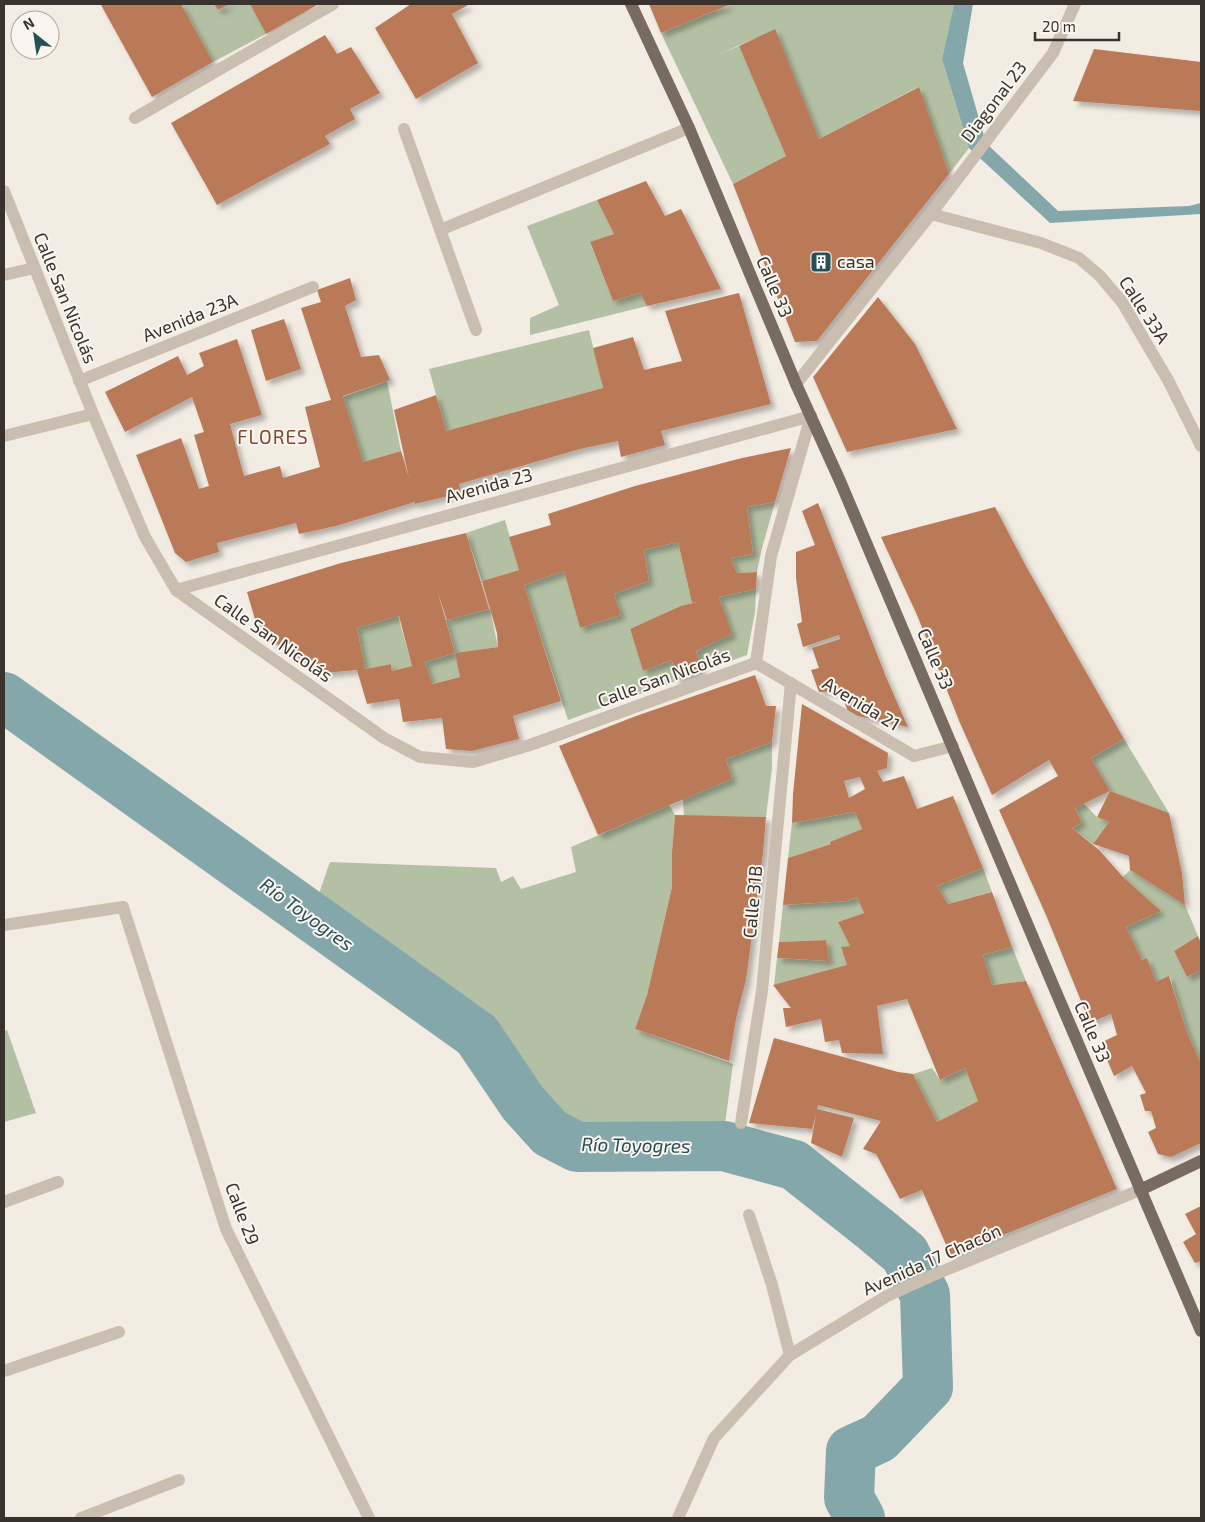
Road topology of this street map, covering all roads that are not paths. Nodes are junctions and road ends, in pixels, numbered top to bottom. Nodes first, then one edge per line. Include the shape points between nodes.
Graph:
1 (333, 4) edge
2 (631, 4) edge
3 (1075, 4) edge
4 (135, 118) dead end
5 (689, 128) junction
6 (404, 129) dead end
7 (4, 191) edge
8 (931, 214) junction
9 (440, 230) junction
10 (34, 268) junction
11 (4, 276) edge
12 (313, 287) dead end
13 (476, 330) dead end
14 (79, 381) junction
15 (796, 384) junction
16 (92, 414) junction
17 (810, 416) junction
18 (4, 436) edge
19 (1201, 446) edge
20 (176, 590) junction
21 (756, 662) junction
22 (791, 683) junction
23 (953, 746) junction
24 (4, 925) edge
25 (741, 1123) dead end
26 (1201, 1161) edge
27 (58, 1182) dead end
28 (1140, 1190) junction
29 (4, 1202) edge
30 (749, 1215) dead end
31 (1201, 1331) edge
32 (118, 1332) dead end
33 (790, 1354) junction
34 (4, 1371) edge
35 (178, 1480) dead end
36 (82, 1518) edge
37 (368, 1518) edge
38 (678, 1518) edge

1 - 4 street
2 - 5 main road, Calle 33
3 - 8 street, Diagonal 23 via 1053,53
5 - 9 street
5 - 15 main road, Calle 33
6 - 9 street
7 - 10 street, Calle San Nicolás
8 - 15 street
8 - 19 street, Calle 33A via 1041,243 1079,258 1100,276 1126,310 1168,380
9 - 13 street
10 - 11 street
10 - 14 street, Calle San Nicolás
12 - 14 street, Avenida 23A
14 - 16 street, Calle San Nicolás
15 - 17 main road, Calle 33
16 - 18 street
16 - 20 street, Calle San Nicolás via 145,537
17 - 20 street, Avenida 23
17 - 21 street via 771,556
17 - 23 main road, Calle 33
20 - 21 street, Calle San Nicolás via 384,738 420,757 473,762 530,745
21 - 22 street, Avenida 21
22 - 23 street, Avenida 21 via 914,756
22 - 25 street, Calle 31B via 762,991
23 - 28 main road, Calle 33
24 - 37 street, Calle 29 via 123,907 226,1229
26 - 28 main road
27 - 29 street
28 - 31 main road, Calle 33
28 - 33 street, Avenida 17 Chacón via 887,1296
30 - 33 street
32 - 34 street
33 - 38 street, Avenida 17 Chacón via 714,1438
35 - 36 street

